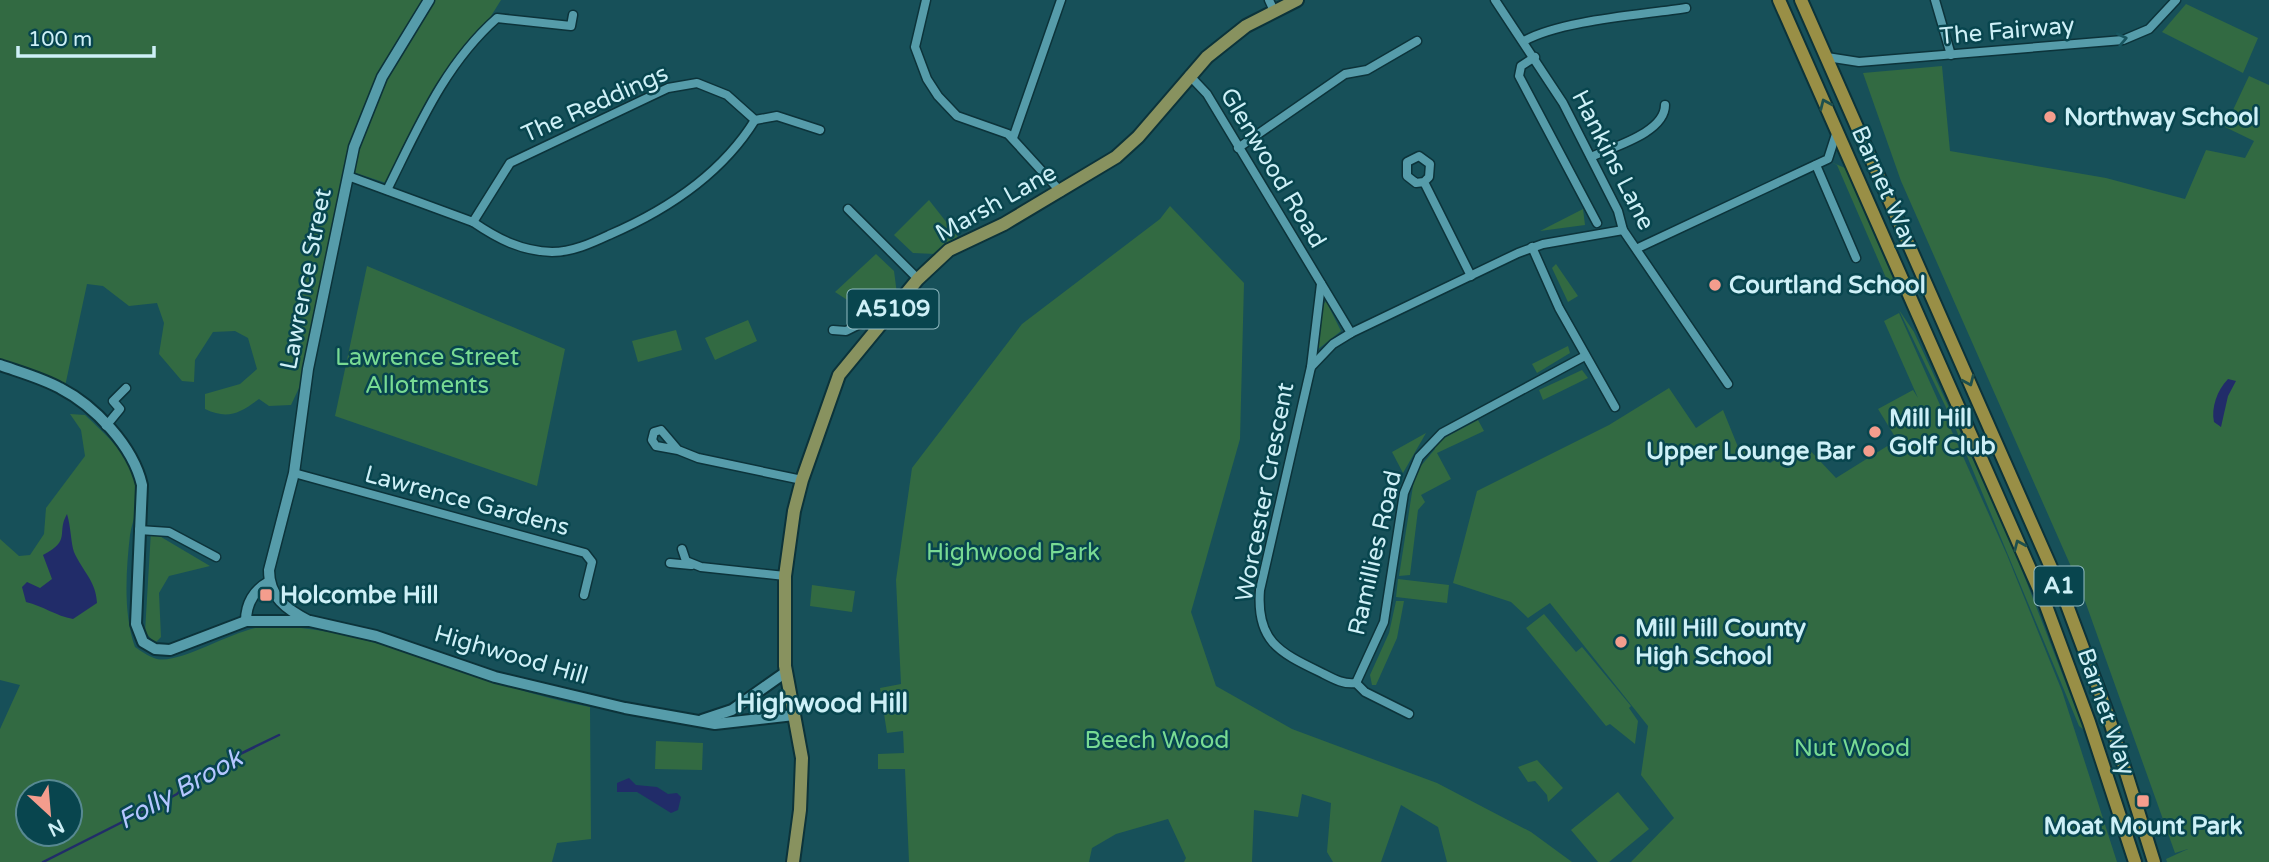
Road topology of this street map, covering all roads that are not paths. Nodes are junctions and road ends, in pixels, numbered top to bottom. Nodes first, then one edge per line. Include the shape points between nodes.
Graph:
1 (429, 0) edge
2 (926, 0) edge
3 (1061, 0) edge
4 (1297, 0) edge
5 (1495, 0) edge
6 (1779, 0) edge
7 (1801, 0) edge
8 (1935, 0) edge
9 (2176, 0) edge
10 (1272, 5) edge
11 (1686, 8) dead end
12 (573, 15) dead end
13 (1417, 41) dead end
14 (1524, 41) junction
15 (1951, 55) junction
16 (1535, 57) junction
17 (1827, 57) junction
18 (1189, 75) junction
19 (1665, 105) dead end
20 (755, 120) junction
21 (820, 130) dead end
22 (1837, 131) junction
23 (1013, 138) junction
24 (1238, 148) junction
25 (1591, 157) junction
26 (1816, 165) junction
27 (348, 176) junction
28 (1424, 182) dead end
29 (387, 190) junction
30 (1060, 192) junction
31 (848, 209) dead end
32 (473, 222) junction
33 (1597, 223) dead end
34 (1623, 230) junction
35 (1532, 247) junction
36 (1638, 248) junction
37 (1856, 258) dead end
38 (1471, 276) junction
39 (918, 279) junction
40 (1321, 284) junction
41 (875, 329) junction
42 (833, 330) dead end
43 (1351, 333) junction
44 (1585, 356) junction
45 (0, 365) edge
46 (1311, 367) junction
47 (1728, 384) dead end
48 (126, 388) dead end
49 (1615, 407) dead end
50 (106, 426) junction
51 (678, 450) dead end
52 (294, 473) junction
53 (802, 480) junction
54 (139, 530) junction
55 (682, 549) dead end
56 (216, 557) dead end
57 (670, 563) dead end
58 (691, 565) junction
59 (785, 576) junction
60 (269, 582) junction
61 (584, 595) dead end
62 (246, 621) junction
63 (310, 621) junction
64 (786, 672) junction
65 (1356, 683) junction
66 (766, 688) junction
67 (788, 690) junction
68 (1409, 714) dead end
69 (794, 715) junction
70 (702, 720) junction
71 (793, 862) edge
72 (2135, 862) edge
73 (2154, 862) edge

1 - 27 street, Lawrence Street via 382,77 354,147
2 - 23 street via 915,47 927,79 957,116
3 - 23 street
4 - 10 main road, Marsh Lane / A5109
5 - 14 street, Hankins Lane
22 -> 6 highway, Barnet Way / A1
7 - 17 highway, Barnet Way / A1
8 - 15 street
15 -> 9 street, The Fairway via 2123,40 2149,29
10 - 18 main road, Marsh Lane / A5109
11 - 14 street via 1537,34
12 - 29 street via 570,26 498,18 479,34 443,79
13 - 24 street via 1367,70 1345,74
14 - 16 street, Hankins Lane
15 - 17 street, The Fairway via 1859,62
16 - 25 street, Hankins Lane
16 - 33 street, Hankins Lane via 1521,66 1519,76
17 -> 73 highway, Barnet Way / A1 via 2064,597 2107,712
18 - 24 street, Glenwood Road via 1207,94
18 - 30 main road, Marsh Lane / A5109 via 1116,157
19 - 25 street via 1662,117 1651,128
20 - 21 street via 777,116
20 - 32 street via 739,145 681,199 585,246 555,252 526,249 498,240
20 - 32 street, The Reddings via 727,95 697,83 668,88 510,163
22 - 26 street via 1828,159
72 -> 22 highway, Barnet Way / A1 via 2045,603
23 - 30 street
24 - 40 street, Glenwood Road
25 - 34 street, Hankins Lane
26 - 36 street
26 - 37 street
27 - 29 street
27 - 52 street, Lawrence Street via 308,369
28 - 38 street
29 - 32 street
30 - 39 main road, Marsh Lane / A5109 via 1004,224 963,240
31 - 39 street
34 - 35 street, Worcester Crescent
34 - 36 street, Hankins Lane
35 - 38 street, Worcester Crescent
35 - 44 street
36 - 47 street, Hankins Lane
38 - 43 street, Worcester Crescent
39 - 41 main road, Marsh Lane / A5109
40 - 43 street, Glenwood Road
40 - 46 street, Glenwood Road
41 - 42 street via 864,322 846,331
41 - 53 main road, Marsh Lane / A5109 via 839,375
43 - 46 street, Worcester Crescent
44 - 49 street
44 - 65 street, Ramillies Road via 1442,433 1419,457 1404,493 1384,622
45 - 50 main road via 60,387
46 - 65 street, Worcester Crescent via 1258,608 1264,631 1285,654 1340,682
48 - 50 street via 113,401 120,409
50 - 54 main road via 118,437 140,476
51 - 53 street
52 - 60 street, Lawrence Street
52 - 61 street, Lawrence Gardens via 585,553 592,562
53 - 59 main road, Marsh Lane / A5109
54 - 56 street via 169,532
54 - 62 main road via 136,624 142,642 170,650
55 - 58 street
57 - 58 street
58 - 59 street
59 - 64 main road, Marsh Lane / A5109 via 782,626
60 - 62 street, Lawrence Street via 250,601
60 - 63 street via 275,597
62 - 63 main road, Highwood Hill
63 - 70 main road, Highwood Hill via 376,636 533,687
64 - 66 main road, Highwood Hill
64 - 67 main road, Marsh Lane / A5109
65 - 68 street, Worcester Crescent
66 - 67 main road
66 - 70 main road, Highwood Hill via 732,710
67 - 69 main road, Marsh Lane / A5109
69 - 70 main road, Highwood Hill via 715,724
69 - 71 main road, A5109 via 802,758

